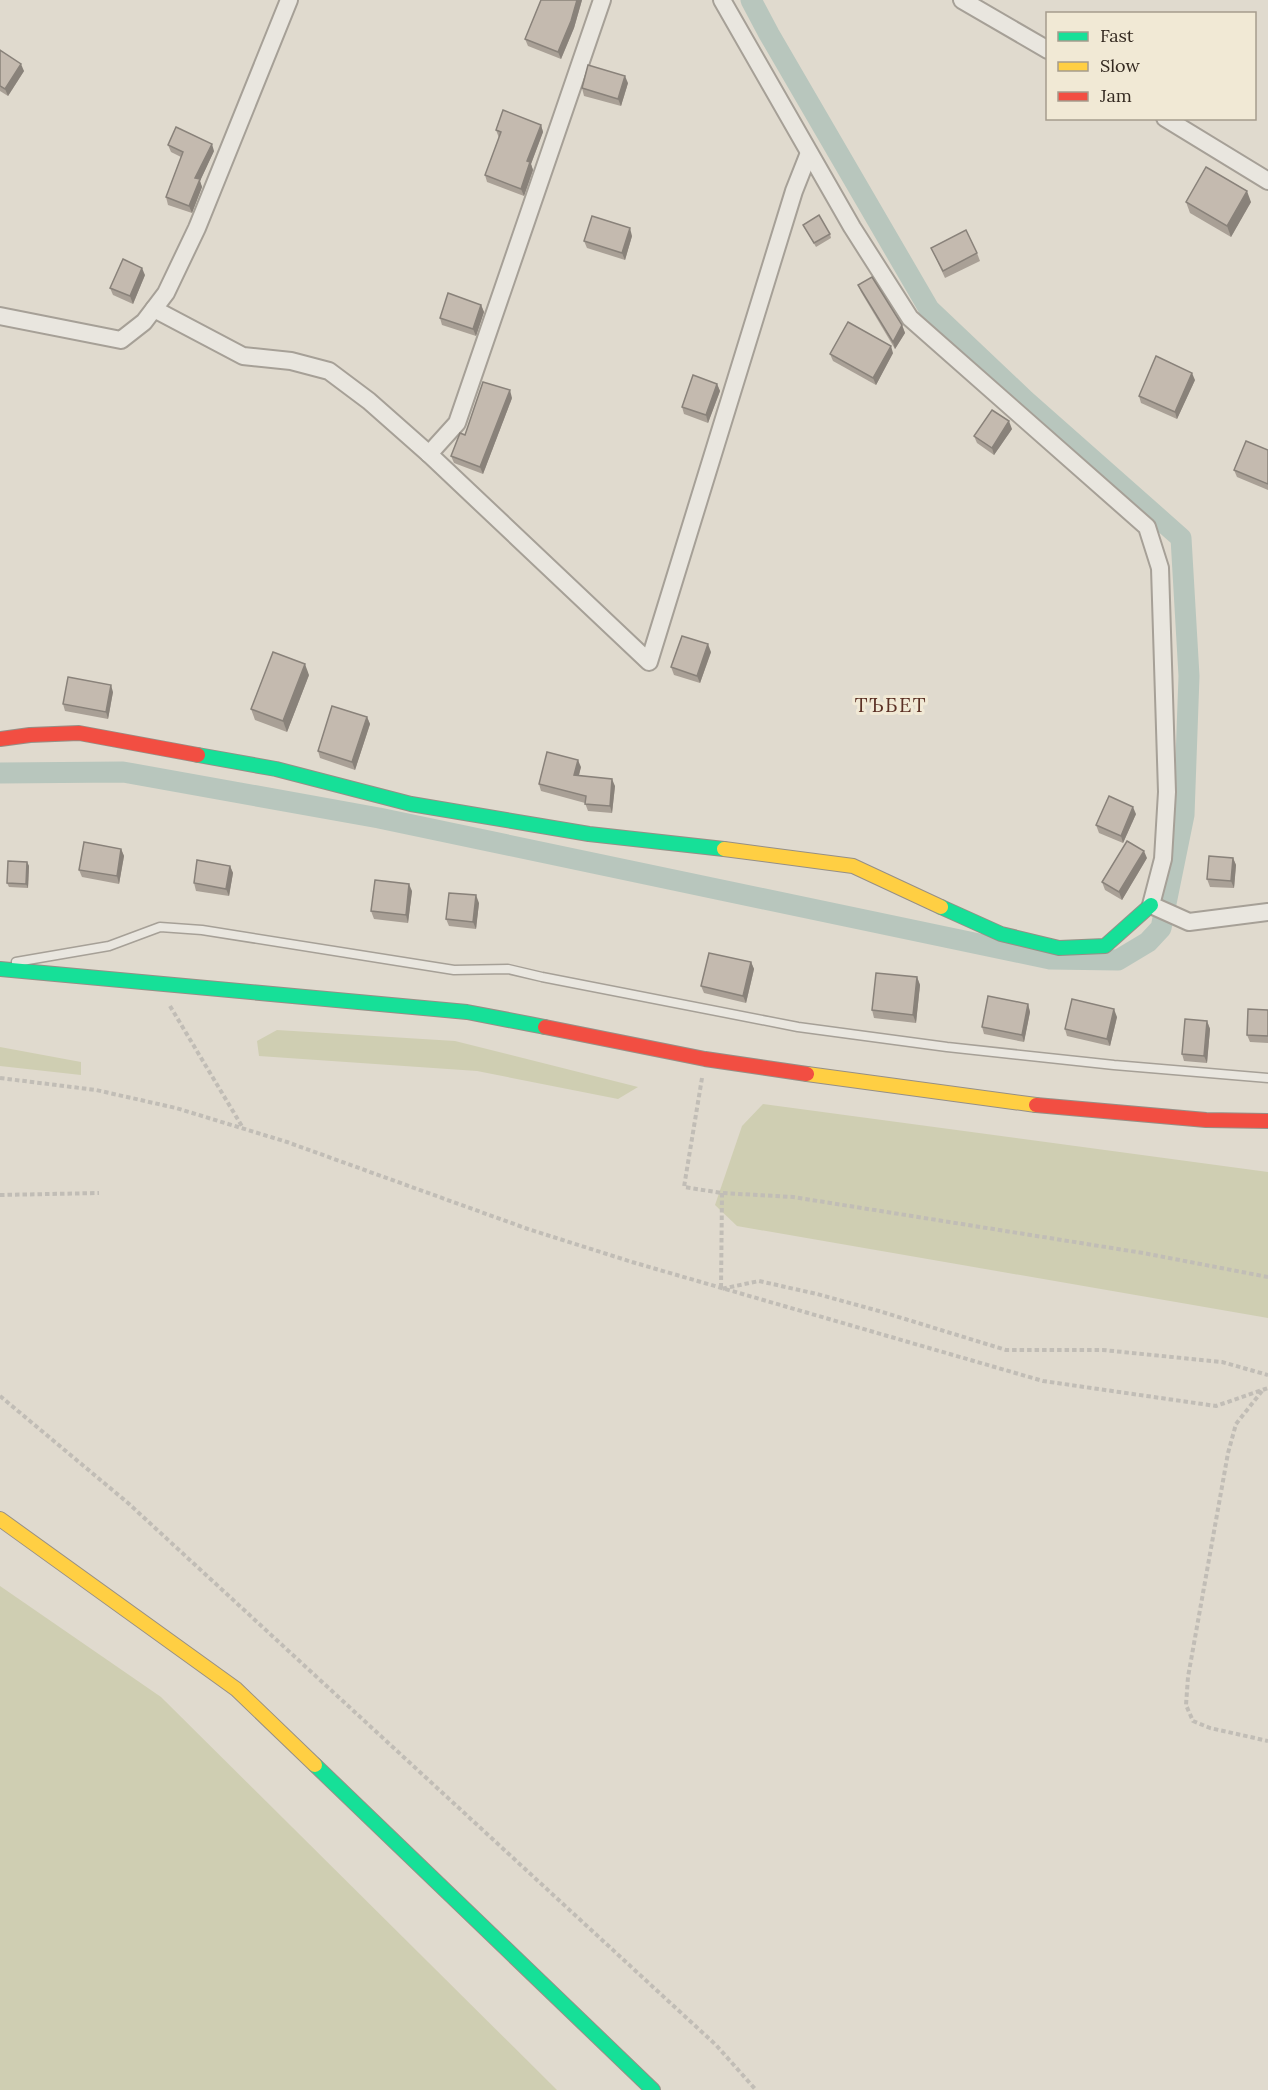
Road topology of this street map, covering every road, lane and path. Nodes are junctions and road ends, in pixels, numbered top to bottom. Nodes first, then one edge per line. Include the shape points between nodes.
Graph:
1 (289, 0) edge
2 (602, 0) edge
3 (722, 0) edge
4 (962, 0) edge
5 (1046, 49) edge
6 (1169, 120) edge
7 (809, 153) junction
8 (1268, 181) edge
9 (154, 309) junction
10 (0, 316) edge
11 (429, 454) junction
12 (0, 739) edge
13 (1152, 905) junction
14 (1268, 912) edge
15 (0, 967) edge
16 (156, 982) junction
17 (705, 1059) junction
18 (0, 1078) edge
19 (1268, 1078) edge
20 (1268, 1121) edge
21 (243, 1128) junction
22 (722, 1193) junction
23 (99, 1194) dead end
24 (0, 1195) edge
25 (1268, 1277) edge
26 (721, 1289) junction
27 (1268, 1375) edge
28 (1268, 1388) edge
29 (1263, 1390) junction
30 (0, 1396) edge
31 (0, 1519) edge
32 (1268, 1740) edge
33 (654, 2090) edge
34 (756, 2090) edge

1 - 9 street via 196,228 166,293
2 - 11 street via 457,423
3 - 7 street
4 - 5 street
6 - 8 street
7 - 11 street via 649,662
7 - 13 street via 910,318 1148,527 1160,568 1167,792 1163,859
9 - 10 street via 121,340
9 - 11 street via 243,356 291,361 329,371
12 - 13 street via 79,733 276,769 411,804 589,834 853,866 1001,934 1059,948 1105,945
13 - 14 street via 1189,922
15 - 16 street
15 - 19 lane via 109,946 160,927 202,930 454,970 508,969 798,1027 1114,1065
16 - 17 street via 467,1012
16 - 21 path
17 - 20 street via 1006,1102 1206,1120
17 - 22 path via 684,1187
18 - 21 path via 96,1090 176,1107
21 - 26 path via 528,1228
22 - 25 path via 793,1197
22 - 26 path
23 - 24 path
26 - 27 path via 759,1281 770,1283 1006,1350 1103,1350 1222,1362
26 - 29 path via 1043,1381 1216,1406
28 - 29 path
29 - 32 path via 1236,1424 1228,1453 1186,1705 1193,1721
30 - 34 path via 146,1519 716,2045
31 - 33 street via 236,1689

